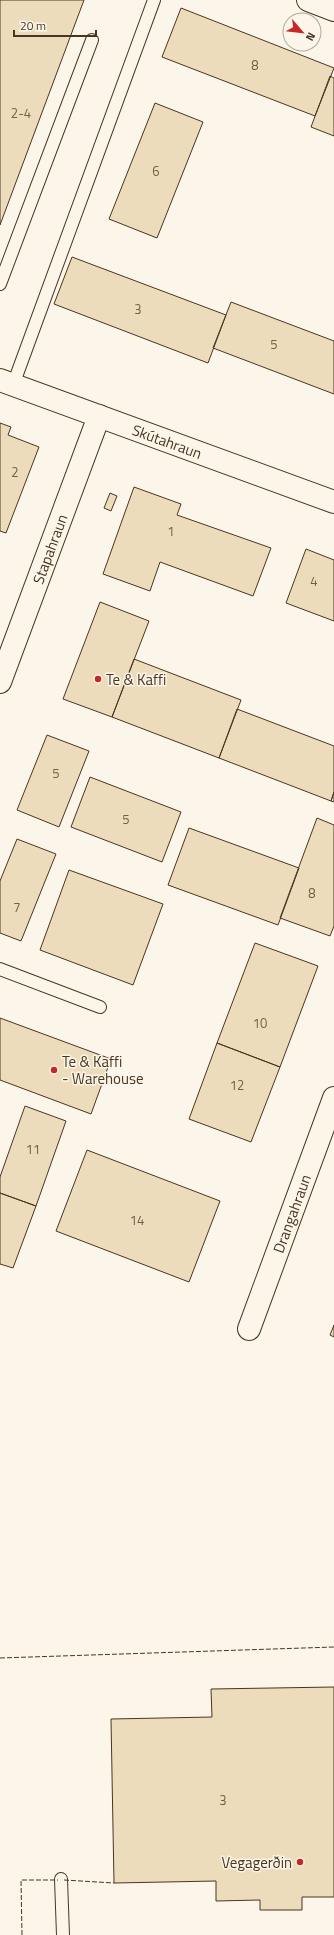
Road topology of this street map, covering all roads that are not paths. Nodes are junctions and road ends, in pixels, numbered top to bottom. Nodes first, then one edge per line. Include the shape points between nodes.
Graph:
1 (154, 0) edge
2 (308, 0) edge
3 (334, 10) edge
4 (92, 40) dead end
5 (0, 284) edge
6 (6, 383) edge
7 (99, 416) junction
8 (334, 502) edge
9 (0, 682) edge
10 (0, 969) edge
11 (100, 1007) dead end
12 (334, 1098) edge
13 (249, 1329) dead end
14 (62, 1880) dead end
15 (63, 1935) edge

1 - 6 lane
2 - 3 street
4 - 5 lane
6 - 7 street, Skútahraun
7 - 8 street, Skútahraun
7 - 9 street, Stapahraun
10 - 11 lane
12 - 13 street, Drangahraun
14 - 15 lane

